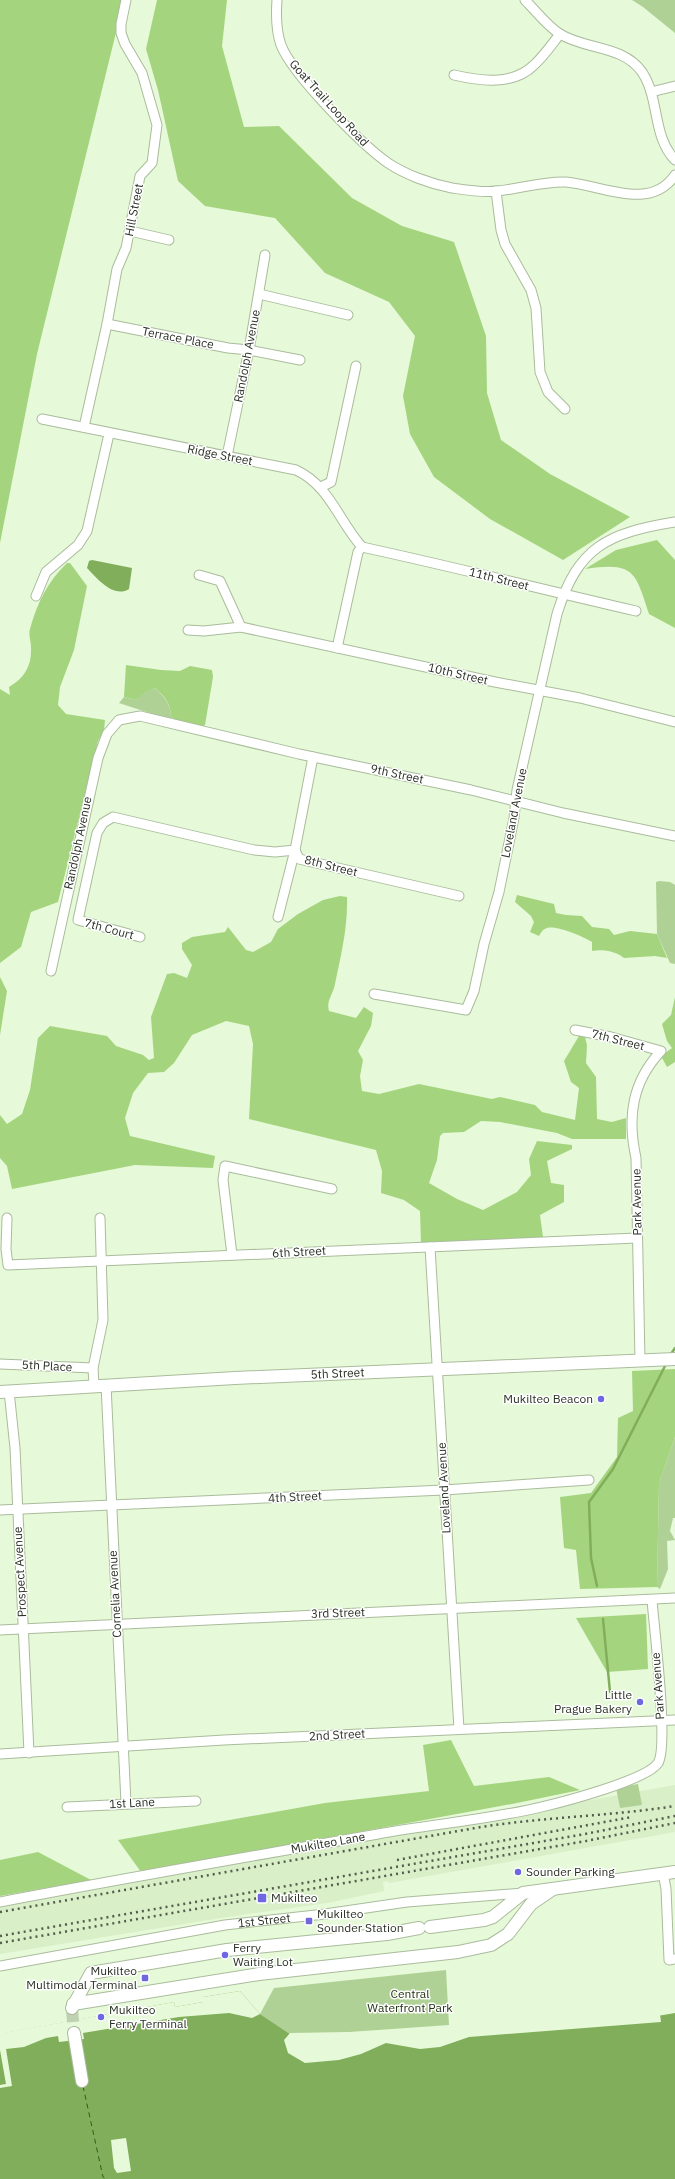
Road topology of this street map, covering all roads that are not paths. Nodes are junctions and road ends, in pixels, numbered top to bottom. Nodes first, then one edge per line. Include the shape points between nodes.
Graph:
1 (126, 0) edge
2 (277, 0) edge
3 (525, 0) edge
4 (560, 34) junction
5 (454, 75) dead end
6 (675, 86) edge
7 (651, 92) junction
8 (675, 160) edge
9 (675, 175) edge
10 (496, 192) junction
11 (130, 232) junction
12 (170, 240) dead end
13 (265, 255) dead end
14 (259, 294) junction
15 (348, 315) dead end
16 (108, 324) junction
17 (249, 350) junction
18 (300, 360) dead end
19 (356, 366) dead end
20 (565, 409) dead end
21 (42, 419) dead end
22 (84, 427) junction
23 (109, 434) junction
24 (227, 456) junction
25 (321, 487) junction
26 (675, 522) edge
27 (362, 547) junction
28 (198, 574) dead end
29 (563, 595) junction
30 (36, 596) dead end
31 (636, 611) dead end
32 (241, 627) junction
33 (188, 630) dead end
34 (337, 648) junction
35 (541, 690) junction
36 (120, 720) joint
37 (675, 722) edge
38 (312, 757) junction
39 (515, 800) junction
40 (113, 817) joint
41 (675, 836) edge
42 (294, 850) junction
43 (459, 896) dead end
44 (278, 917) dead end
45 (78, 920) joint
46 (140, 937) dead end
47 (51, 971) dead end
48 (374, 994) dead end
49 (575, 1030) dead end
50 (661, 1051) joint
51 (332, 1189) dead end
52 (7, 1218) dead end
53 (100, 1218) dead end
54 (637, 1238) junction
55 (430, 1247) junction
56 (232, 1256) junction
57 (102, 1262) junction
58 (675, 1359) edge
59 (640, 1361) junction
60 (0, 1364) edge
61 (93, 1368) junction
62 (438, 1369) junction
63 (106, 1385) junction
64 (94, 1386) junction
65 (4, 1392) edge
66 (589, 1480) dead end
67 (444, 1490) junction
68 (111, 1505) junction
69 (17, 1509) junction
70 (0, 1510) edge
71 (675, 1598) edge
72 (652, 1600) junction
73 (451, 1608) junction
74 (116, 1624) junction
75 (23, 1628) junction
76 (0, 1630) edge
77 (675, 1720) edge
78 (661, 1721) junction
79 (458, 1729) junction
80 (124, 1746) junction
81 (29, 1753) junction
82 (0, 1754) edge
83 (652, 1771) joint
84 (196, 1801) dead end
85 (126, 1803) junction
86 (67, 1807) dead end
87 (669, 1872) edge
88 (553, 1889) junction
89 (523, 1893) junction
90 (0, 1902) edge
91 (672, 1960) edge
92 (0, 1966) edge
93 (74, 2033) tunnel mouth
94 (82, 2081) dead end

1 - 11 street, Hill Street via 121,33 142,74 157,125 152,163 140,176
2 - 10 street, Goat Trail Loop Road via 276,17 281,44 288,58 323,101 367,146 388,163 427,181 451,188
3 - 4 street
4 - 5 street via 534,66 515,77 492,80
4 - 7 street via 619,54 642,72
6 - 7 street
7 - 8 street via 656,120 665,145
9 - 10 street, Goat Trail Loop Road via 661,189 644,195 566,182
10 - 20 street via 505,244 531,290 536,308 540,372 548,392
11 - 12 street
11 - 16 street, Hill Street via 117,269
13 - 14 street, Randolph Avenue
14 - 15 street
14 - 17 street, Randolph Avenue
16 - 17 street, Terrace Place
16 - 22 street, Hill Street
17 - 18 street, Terrace Place
17 - 24 street, Randolph Avenue
19 - 25 street via 331,482
21 - 22 street, Ridge Street
22 - 23 street, Ridge Street
23 - 24 street, Ridge Street
23 - 30 street via 87,531 78,545 46,572
24 - 25 street, Ridge Street via 296,470
25 - 27 street, Ridge Street
26 - 29 street, Loveland Avenue via 630,531 600,545 579,565
27 - 29 street, 11th Street via 490,575
27 - 34 street via 358,552
28 - 32 street via 220,580
29 - 31 street, 11th Street
29 - 35 street, Loveland Avenue via 556,614
32 - 33 street, 10th Street
32 - 34 street, 10th Street
34 - 35 street, 10th Street
35 - 37 street, 10th Street
35 - 39 street, Loveland Avenue
36 - 38 street, 9th Street via 140,716
36 - 47 street, Randolph Avenue via 107,734 98,758
38 - 39 street, 9th Street
38 - 42 street
39 - 41 street, 9th Street
39 - 48 street, Loveland Avenue via 514,818 499,892 471,1001 466,1010
40 - 42 street, 8th Street via 254,850
40 - 45 street, Randolph Avenue via 103,823 97,833
42 - 43 street, 8th Street via 299,858
42 - 44 street
45 - 46 street, 7th Court
49 - 50 street, 7th Street
50 - 54 street, Park Avenue via 648,1064 633,1104
51 - 56 street via 225,1166 223,1180
52 - 57 street, 6th Street via 8,1265
53 - 57 street
54 - 55 street, 6th Street
54 - 59 street, Park Avenue
55 - 56 street, 6th Street
55 - 62 street, Loveland Avenue
56 - 57 street, 6th Street
57 - 61 street via 103,1320
58 - 59 main road, 5th Street
59 - 62 main road, 5th Street
60 - 61 street, 5th Place
61 - 64 street
62 - 63 main road, 5th Street
62 - 67 street, Loveland Avenue
63 - 64 main road, 5th Street
63 - 68 street, Cornelia Avenue
64 - 65 main road, 5th Street
65 - 69 street, Prospect Avenue via 14,1448
66 - 67 street, 4th Street
67 - 68 street, 4th Street
67 - 73 street, Loveland Avenue
68 - 69 street, 4th Street
68 - 74 street, Cornelia Avenue
69 - 70 street, 4th Street
69 - 75 street, Prospect Avenue
71 - 72 street, 3rd Street
72 - 73 street, 3rd Street
72 - 78 street, Park Avenue
73 - 74 street, 3rd Street
73 - 79 street, Loveland Avenue
74 - 75 street, 3rd Street
74 - 80 street, Cornelia Avenue
75 - 76 street, 3rd Street
75 - 81 street, Prospect Avenue
77 - 78 street, 2nd Street
78 - 79 street, 2nd Street
78 - 83 street, Park Avenue via 659,1761
79 - 80 street, 2nd Street
80 - 81 street, 2nd Street
80 - 85 street, Cornelia Avenue
81 - 82 street, 2nd Street
83 - 90 street, Mukilteo Lane via 592,1793 500,1816 382,1833
84 - 85 street, 1st Lane
85 - 86 street, 1st Lane
87 - 88 main road, 1st Street
87 - 91 street via 666,1889
88 - 89 main road, 1st Street
88 - 89 main road via 536,1899 508,1934 491,1945 458,1952 259,1974 72,2007 91,1973 227,1950 387,1934 484,1920 493,1917
89 - 92 street, 1st Street via 407,1902 225,1925
93 - 94 main road

